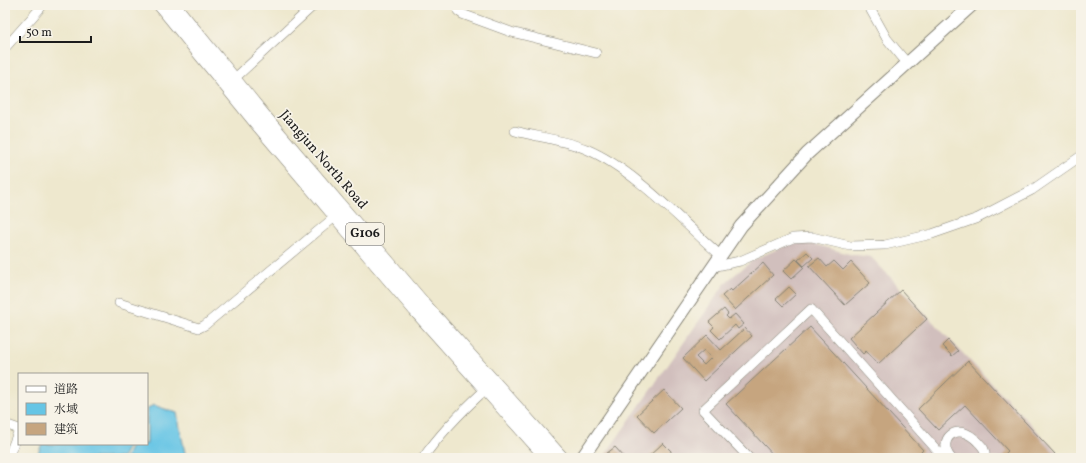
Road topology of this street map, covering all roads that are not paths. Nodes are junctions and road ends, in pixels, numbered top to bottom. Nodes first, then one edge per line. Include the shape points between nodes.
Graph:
1 (43, 5) edge
2 (160, 5) edge
3 (174, 5) edge
4 (314, 5) edge
5 (457, 5) edge
6 (868, 5) edge
7 (972, 5) edge
8 (5, 48) edge
9 (596, 53) dead end
10 (907, 63) junction
11 (234, 80) junction
12 (515, 131) dead end
13 (1081, 156) edge
14 (336, 216) junction
15 (720, 255) junction
16 (712, 267) junction
17 (118, 303) dead end
18 (486, 389) junction
19 (5, 424) edge
20 (18, 430) edge
21 (18, 433) edge
22 (8, 458) edge
23 (423, 458) edge
24 (547, 458) edge
25 (562, 458) edge
26 (582, 458) edge
27 (749, 458) edge
28 (944, 458) edge
29 (951, 458) edge
30 (985, 458) edge

1 - 8 street
2 - 14 highway, Jiangjun North Road / G106
3 - 11 highway, Jiangjun North Road / G106
4 - 11 street
5 - 9 street via 458,11 462,14 511,32
6 - 10 street via 887,39
7 - 10 main road
10 - 15 main road via 790,172 741,226
11 - 25 highway, Jiangjun North Road / G106 via 423,303
12 - 15 street via 584,148 609,161 644,187
13 - 16 street via 1032,190 978,218 932,234 885,245 850,246 812,237 793,238 740,261
14 - 17 street via 200,328
14 - 18 highway, Jiangjun North Road / G106
15 - 16 main road
16 - 26 main road
18 - 23 street via 457,415
18 - 24 highway, Jiangjun North Road / G106
19 - 20 street
21 - 22 street
27 - 28 street via 703,410 811,308
29 - 30 street via 946,449 947,440 952,434 960,431 971,435 984,448

